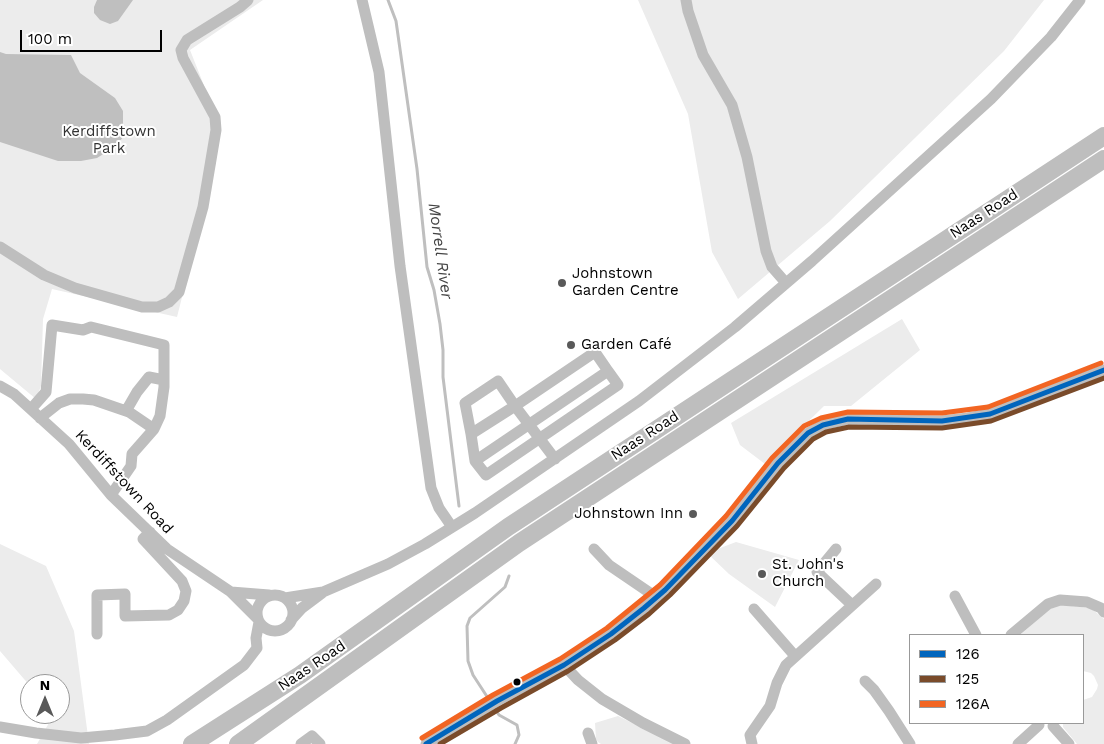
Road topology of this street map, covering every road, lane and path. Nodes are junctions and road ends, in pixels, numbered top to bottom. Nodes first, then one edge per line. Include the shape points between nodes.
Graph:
1 (248, 0) edge
2 (362, 0) edge
3 (686, 0) edge
4 (1080, 0) edge
5 (1104, 127) edge
6 (1104, 136) edge
7 (1104, 159) edge
8 (1104, 174) edge
9 (0, 247) edge
10 (908, 264) junction
11 (921, 279) junction
12 (786, 283) junction
13 (1104, 370) edge
14 (608, 371) junction
15 (164, 380) junction
16 (0, 386) edge
17 (515, 406) junction
18 (31, 409) junction
19 (126, 412) junction
20 (40, 418) junction
21 (528, 424) junction
22 (154, 429) junction
23 (471, 434) junction
24 (540, 439) junction
25 (555, 459) junction
26 (475, 461) junction
27 (111, 495) junction
28 (452, 527) junction
29 (150, 532) junction
30 (594, 549) dead end
31 (836, 549) dead end
32 (876, 584) dead end
33 (231, 592) junction
34 (323, 592) junction
35 (270, 596) junction
36 (955, 596) dead end
37 (656, 597) junction
38 (285, 598) junction
39 (852, 605) junction
40 (754, 609) dead end
41 (1104, 612) edge
42 (258, 620) junction
43 (292, 620) junction
44 (275, 631) junction
45 (97, 634) dead end
46 (975, 634) edge
47 (1012, 634) edge
48 (258, 644) junction
49 (795, 656) junction
50 (564, 664) junction
51 (865, 681) dead end
52 (313, 692) junction
53 (1038, 724) edge
54 (1054, 724) edge
55 (0, 726) edge
56 (440, 735) junction
57 (192, 744) edge
58 (224, 744) edge
59 (238, 744) edge
60 (301, 744) edge
61 (320, 744) edge
62 (426, 744) edge
63 (448, 744) edge
64 (685, 744) edge
65 (752, 744) edge
66 (910, 744) edge
67 (1018, 744) edge
68 (1069, 744) edge

1 - 9 street via 187,40 181,50 215,117 216,130 203,207 179,292 169,302 158,307 142,307 75,288 44,275
2 - 28 street via 379,72 400,266 431,488
3 - 12 street via 703,55 732,105 766,251 772,267
4 - 12 street via 1051,38 991,99
5 - 10 highway
6 - 10 highway, Naas Road
7 - 11 highway, Naas Road
8 - 11 highway via 986,245
10 - 57 highway, Naas Road via 508,527 300,675
11 - 52 highway, Naas Road via 519,543
12 - 25 street via 735,327 638,401
13 - 37 street via 990,414 942,421 848,419 823,425 796,443 732,522
14 - 17 street via 595,352
14 - 21 street
14 - 24 street via 618,385
15 - 18 street via 164,345 90,327 83,330 52,325 46,392
15 - 19 street via 149,377
15 - 22 street via 160,416
16 - 18 street, Kerdiffstown Road
17 - 21 street
17 - 23 street
17 - 23 street via 498,381 465,403
18 - 20 street, Kerdiffstown Road
19 - 20 street via 94,400 70,399 59,403
19 - 22 street
20 - 27 street, Kerdiffstown Road via 69,444
21 - 24 street
21 - 26 street
22 - 27 street via 132,454 131,466
23 - 26 street
24 - 25 street
24 - 26 street via 486,475
25 - 28 street
27 - 29 street, Kerdiffstown Road
28 - 34 street via 388,564
29 - 33 street, Kerdiffstown Road via 167,549
29 - 45 street via 143,540 182,581 186,591 184,600 178,610 169,615 125,616 125,594 97,595
30 - 37 street via 609,565
31 - 39 street via 817,572
32 - 39 street
33 - 35 street
33 - 42 street, Kerdiffstown Road
34 - 38 street
34 - 43 street
35 - 38 street
35 - 42 street via 259,604
36 - 46 street
37 - 50 street via 611,634
38 - 43 street via 292,605
39 - 49 street
40 - 49 street
41 - 47 street via 1087,602 1060,600 1048,604
42 - 44 street via 264,628
42 - 48 street
43 - 44 street via 285,628
44 - 48 street
48 - 55 street via 244,666 147,731 81,738 36,734
49 - 65 street via 780,674 770,706 750,736
50 - 56 street
50 - 64 street via 602,699
51 - 66 street via 889,710
52 - 58 highway
52 - 59 highway
53 - 54 street via 1048,728
53 - 67 street
54 - 68 street
56 - 62 street
56 - 63 street
60 - 61 street via 312,736

